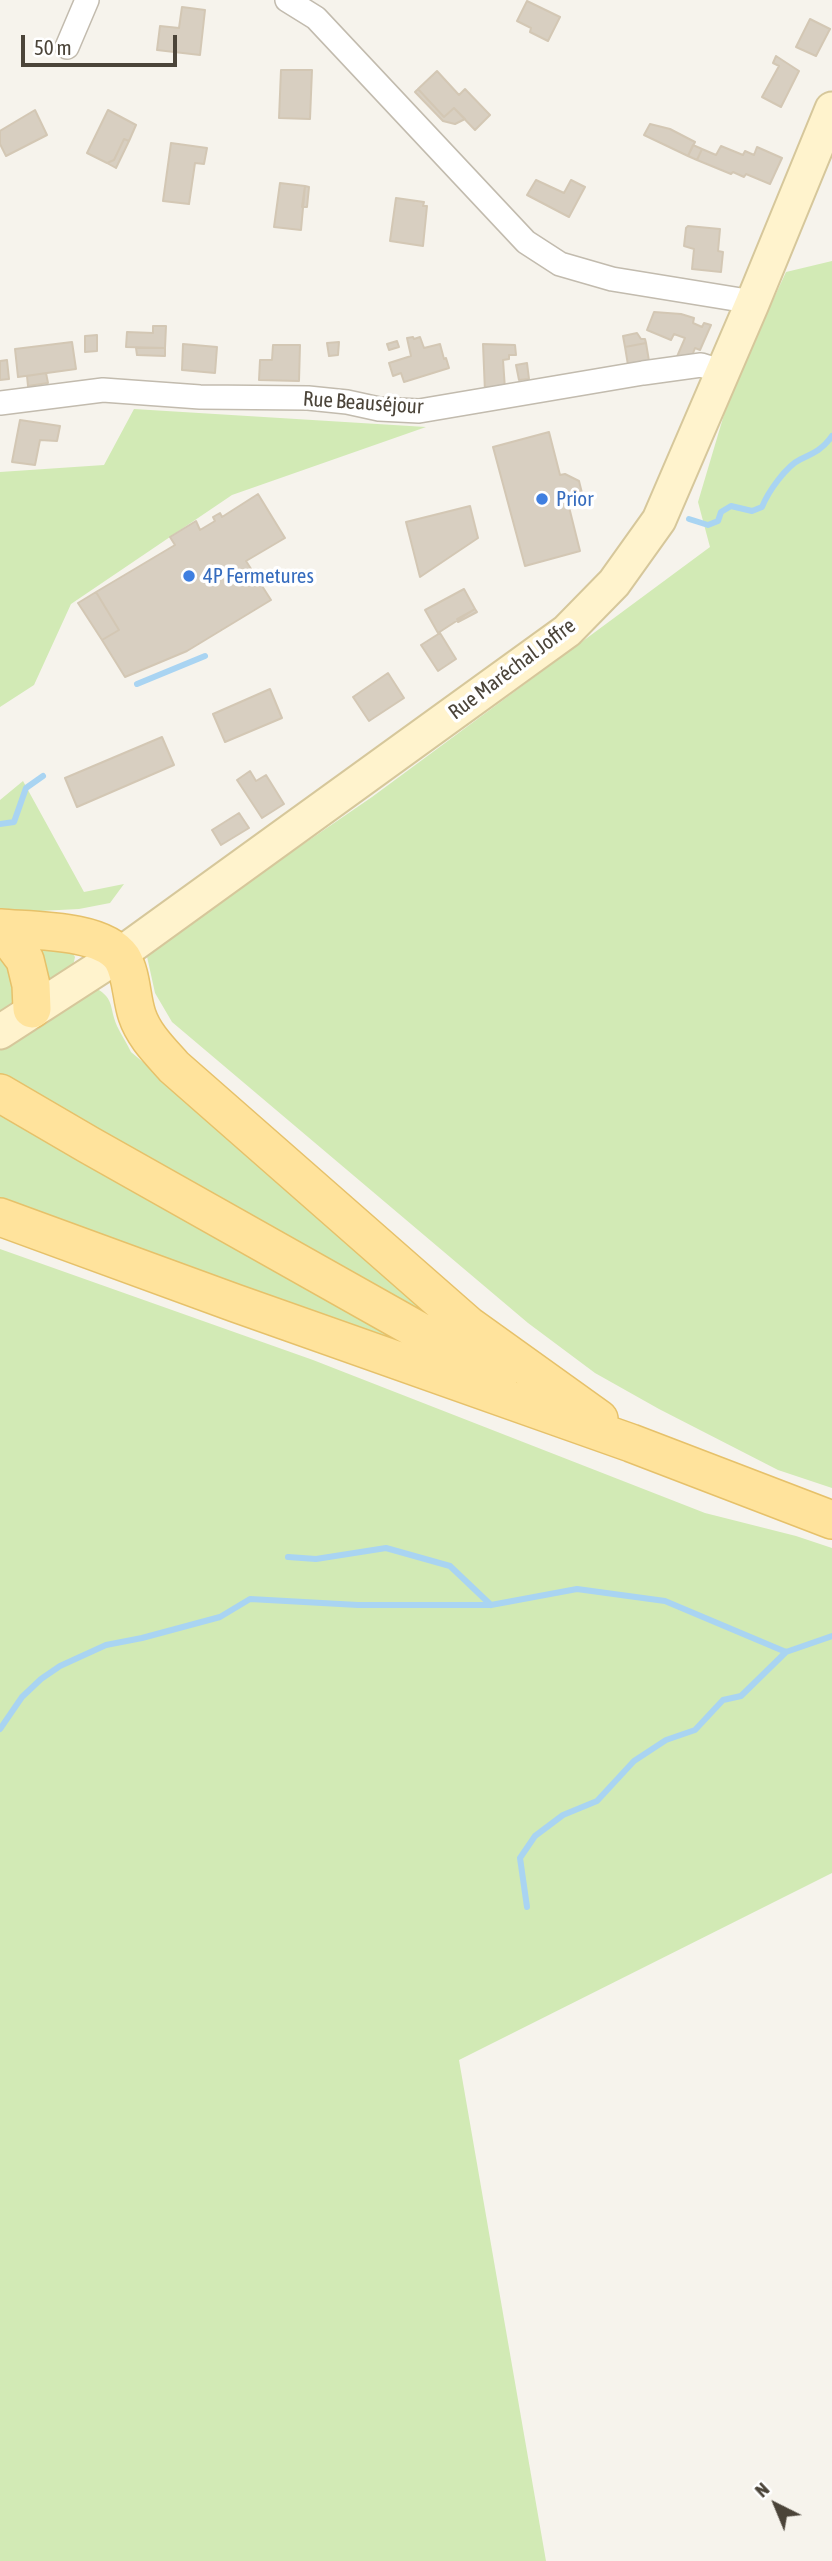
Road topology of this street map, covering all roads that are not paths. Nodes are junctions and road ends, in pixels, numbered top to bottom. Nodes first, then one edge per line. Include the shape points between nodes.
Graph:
1 (87, 0) edge
2 (287, 0) edge
3 (66, 47) dead end
4 (832, 109) edge
5 (752, 304) junction
6 (723, 372) junction
7 (0, 403) edge
8 (1, 928) edge
9 (119, 955) junction
10 (14, 1022) edge
11 (0, 1093) edge
12 (0, 1217) edge
13 (632, 1443) junction
14 (832, 1520) edge

1 - 3 street
2 - 5 street via 316,18 526,242 560,264 612,279
4 - 5 main road, Rue Maréchal Joffre
5 - 6 main road, Rue Maréchal Joffre
6 - 7 street, Rue Beauséjour via 701,365 654,371 419,411 308,398 103,390
6 - 9 main road, Rue Maréchal Joffre via 659,520 614,583 567,631
8 - 9 main road via 69,934 99,941
8 - 10 main road via 25,960 31,985
9 - 10 main road, Rue Maréchal Joffre
9 - 13 main road via 146,1035 174,1067 468,1325
11 - 13 main road via 468,1360
12 - 13 main road
13 - 14 main road

